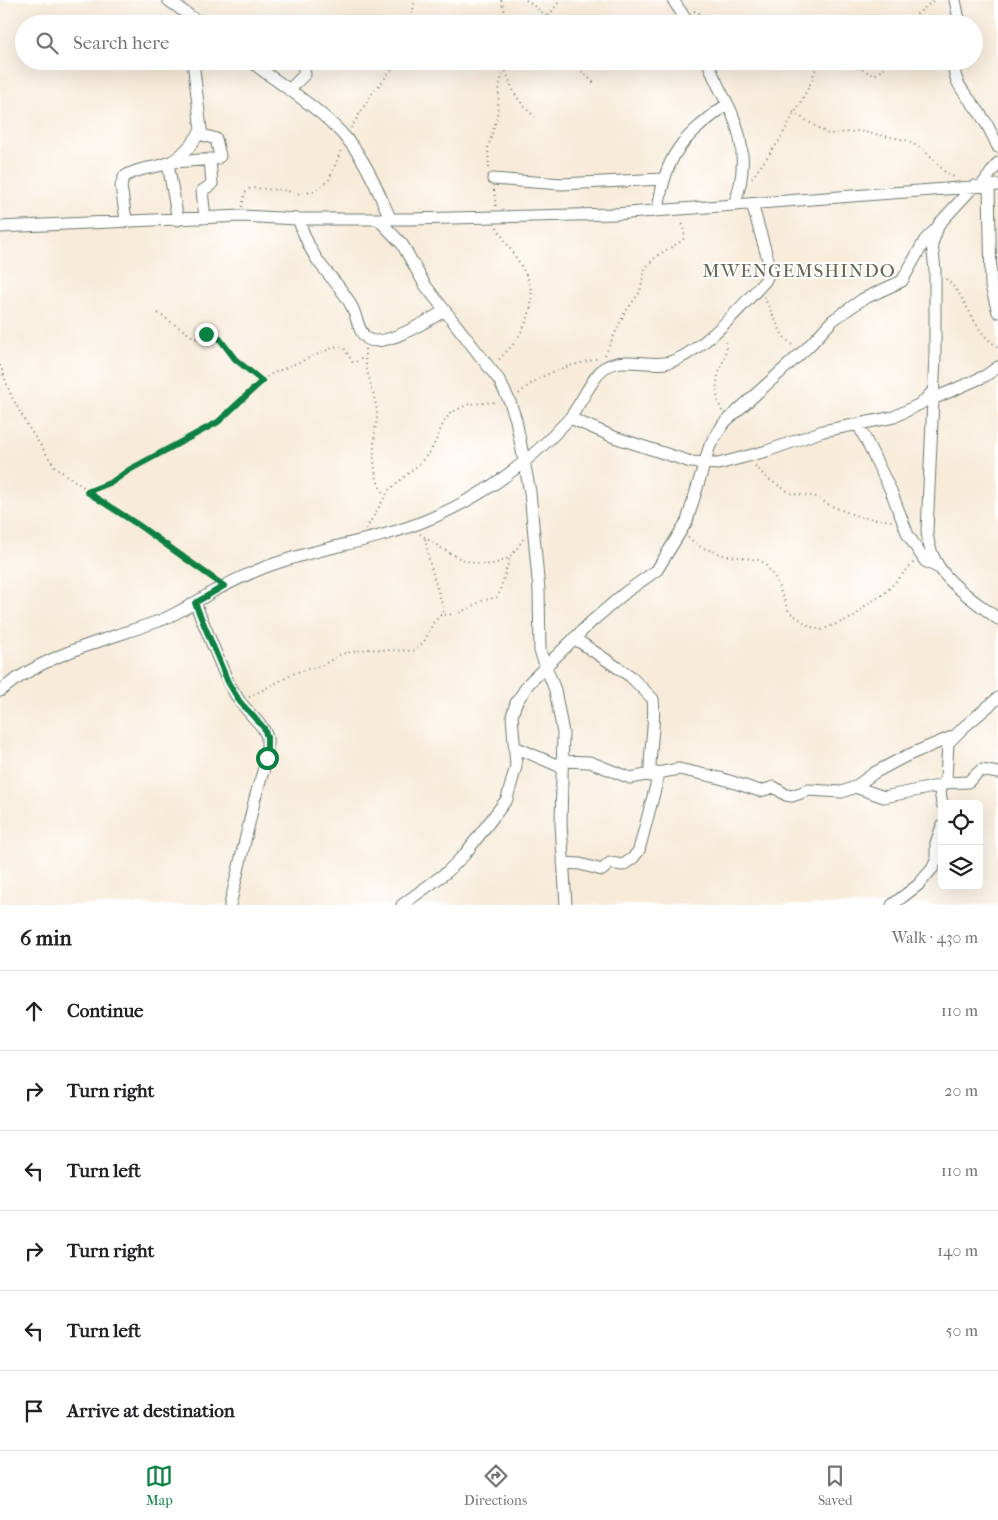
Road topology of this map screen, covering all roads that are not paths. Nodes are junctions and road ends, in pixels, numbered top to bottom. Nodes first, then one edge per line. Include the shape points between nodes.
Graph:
1 (168, 0) edge
2 (955, 0) edge
3 (674, 2) edge
4 (186, 15) edge
5 (683, 15) edge
6 (958, 15) edge
7 (194, 70) edge
8 (262, 70) edge
9 (304, 70) edge
10 (712, 70) edge
11 (955, 70) edge
12 (289, 90) junction
13 (727, 104) junction
14 (199, 134) junction
15 (998, 146) edge
16 (210, 159) junction
17 (170, 163) junction
18 (998, 163) edge
19 (493, 179) road end
20 (663, 179) junction
21 (986, 186) edge
22 (752, 204) junction
23 (734, 205) junction
24 (658, 210) junction
25 (205, 218) junction
26 (384, 218) junction
27 (298, 219) junction
28 (126, 220) junction
29 (178, 220) junction
30 (0, 227) edge
31 (936, 228) junction
32 (444, 311) junction
33 (998, 312) edge
34 (998, 367) edge
35 (933, 395) junction
36 (570, 418) junction
37 (858, 424) junction
38 (525, 462) junction
39 (704, 464) junction
40 (937, 568) junction
41 (195, 603) junction
42 (998, 619) edge
43 (574, 638) junction
44 (545, 667) junction
45 (0, 692) edge
46 (998, 698) edge
47 (954, 736) junction
48 (515, 747) junction
49 (561, 764) junction
50 (998, 773) edge
51 (654, 775) junction
52 (944, 784) junction
53 (855, 787) junction
54 (941, 800) edge
55 (938, 837) edge
56 (563, 863) junction
57 (230, 905) edge
58 (402, 905) edge
59 (566, 905) edge
60 (892, 905) edge

1 - 4 street
2 - 6 street
3 - 5 street
7 - 14 street via 201,126
8 - 12 street
9 - 12 street via 305,74
10 - 13 street
11 - 15 street via 958,85 982,116
12 - 26 street via 346,138 377,188
13 - 20 street via 681,143
13 - 23 street via 742,147 744,165
14 - 16 street via 217,141 220,156
14 - 17 street
16 - 17 street
16 - 25 street via 212,184 202,191
17 - 28 street via 142,168 124,177 121,186
17 - 29 street
18 - 21 street
19 - 20 street via 548,184
20 - 24 street
21 - 22 street
21 - 31 street
21 - 33 street via 991,286
22 - 23 street
22 - 36 street via 769,263 769,273 759,287 720,328 674,360 616,363 602,369
23 - 24 street
24 - 26 street
25 - 27 street
25 - 29 street
26 - 27 street
26 - 32 street
27 - 32 street via 316,258 351,305 364,336 375,341 389,338
28 - 29 street
28 - 30 street
31 - 35 street via 932,244
31 - 39 street via 925,240 902,281 863,298 843,312 728,419 710,446
32 - 38 street via 491,370 510,402
34 - 35 street via 985,376
35 - 37 street via 908,412
35 - 40 street via 926,532
36 - 38 street
36 - 39 street via 614,436
37 - 39 street via 824,431 749,456
37 - 40 street via 921,556
38 - 41 street via 481,493 426,521 279,562 224,586
38 - 44 street via 538,566 540,651
39 - 43 street via 693,508 657,570 615,601
40 - 42 street via 954,586
41 - 45 street via 161,620 65,652
41 - 57 street via 224,673 240,702 264,728 268,747
43 - 44 street
43 - 51 street via 630,676 652,698 654,726 650,745
44 - 48 street via 516,703 512,716
44 - 49 street via 555,690 561,717
46 - 47 street
47 - 52 street via 946,748
47 - 53 street via 890,764
48 - 49 street
48 - 58 street via 513,783 503,805 447,872
49 - 51 street via 590,762 624,777
49 - 56 street
50 - 52 street via 982,770 968,782
51 - 53 street via 673,770 690,771 760,791 774,787 792,796 809,790 834,793
51 - 56 street via 639,850 628,862 619,866 610,863 602,870
52 - 53 street via 884,797
52 - 54 street via 940,791
55 - 60 street via 932,869 918,885
56 - 59 street

